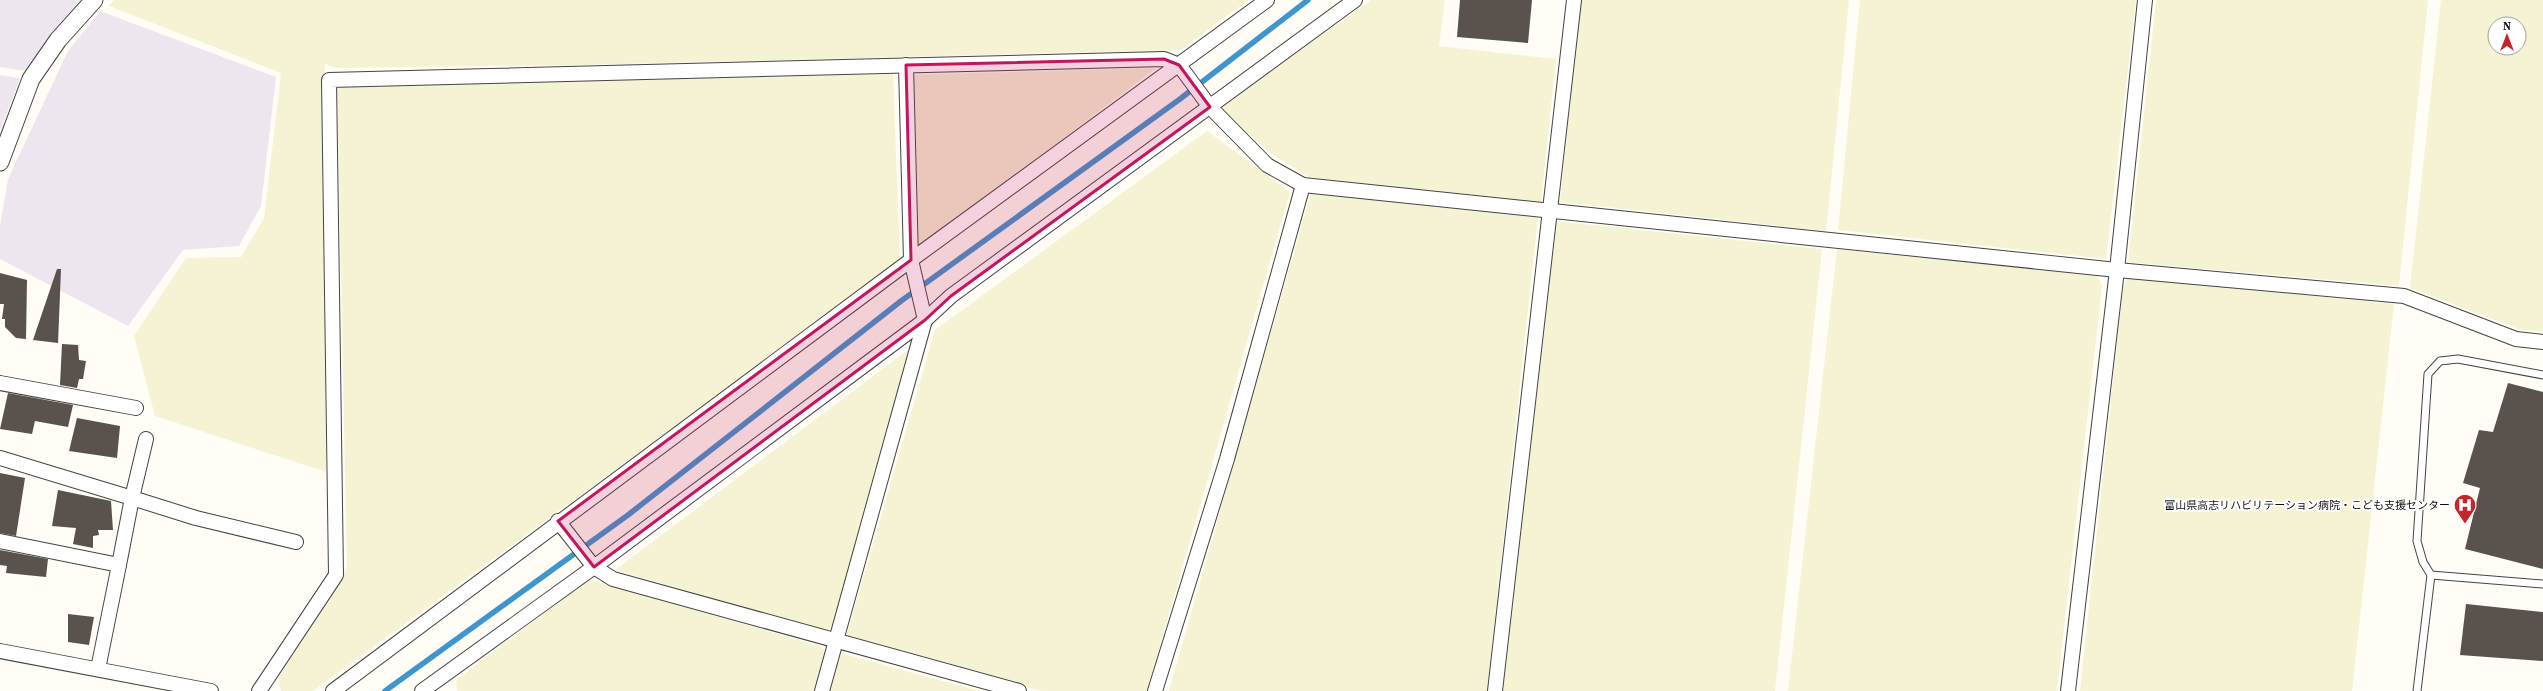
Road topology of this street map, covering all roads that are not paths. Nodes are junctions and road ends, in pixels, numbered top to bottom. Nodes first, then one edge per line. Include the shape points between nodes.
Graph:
1 (94, 0) edge
2 (1267, 0) edge
3 (1355, 0) edge
4 (1574, 0) edge
5 (2145, 0) edge
6 (906, 65) junction
7 (1179, 65) junction
8 (1210, 107) junction
9 (0, 162) edge
10 (1303, 185) junction
11 (1550, 210) junction
12 (912, 260) junction
13 (2117, 270) junction
14 (925, 320) junction
15 (2543, 342) edge
16 (2543, 375) edge
17 (0, 383) edge
18 (136, 408) dead end
19 (146, 439) dead end
20 (0, 458) edge
21 (132, 498) junction
22 (558, 521) junction
23 (0, 541) edge
24 (296, 542) dead end
25 (119, 565) junction
26 (594, 566) junction
27 (2431, 575) junction
28 (2543, 584) edge
29 (838, 640) junction
30 (0, 651) edge
31 (98, 670) junction
32 (211, 691) edge
33 (258, 691) edge
34 (333, 691) edge
35 (422, 691) edge
36 (822, 691) edge
37 (1019, 691) edge
38 (1155, 691) edge
39 (1495, 691) edge
40 (2068, 691) edge
41 (2417, 691) edge

1 - 9 street via 58,40 31,79
2 - 7 street
3 - 8 street
4 - 11 street
5 - 13 street
6 - 7 street via 1164,59
6 - 12 street
6 - 33 street via 329,80 336,575
7 - 8 street
7 - 12 street
8 - 10 street via 1267,165
8 - 14 street via 951,296
10 - 11 street
10 - 38 street via 1227,459
11 - 13 street
11 - 39 street
12 - 14 street
12 - 22 street
13 - 15 street via 2404,296 2516,339
13 - 40 street
14 - 26 street
14 - 29 street
16 - 27 lane via 2458,358 2440,361 2428,374 2417,541 2423,562
17 - 18 street
19 - 21 street
20 - 21 street
21 - 24 street via 196,518
21 - 25 street
22 - 26 street
22 - 34 street
23 - 25 street
25 - 31 street
26 - 29 street via 613,579
26 - 35 street
27 - 28 lane
27 - 41 lane
29 - 36 street
29 - 37 street
30 - 31 street
31 - 32 street

